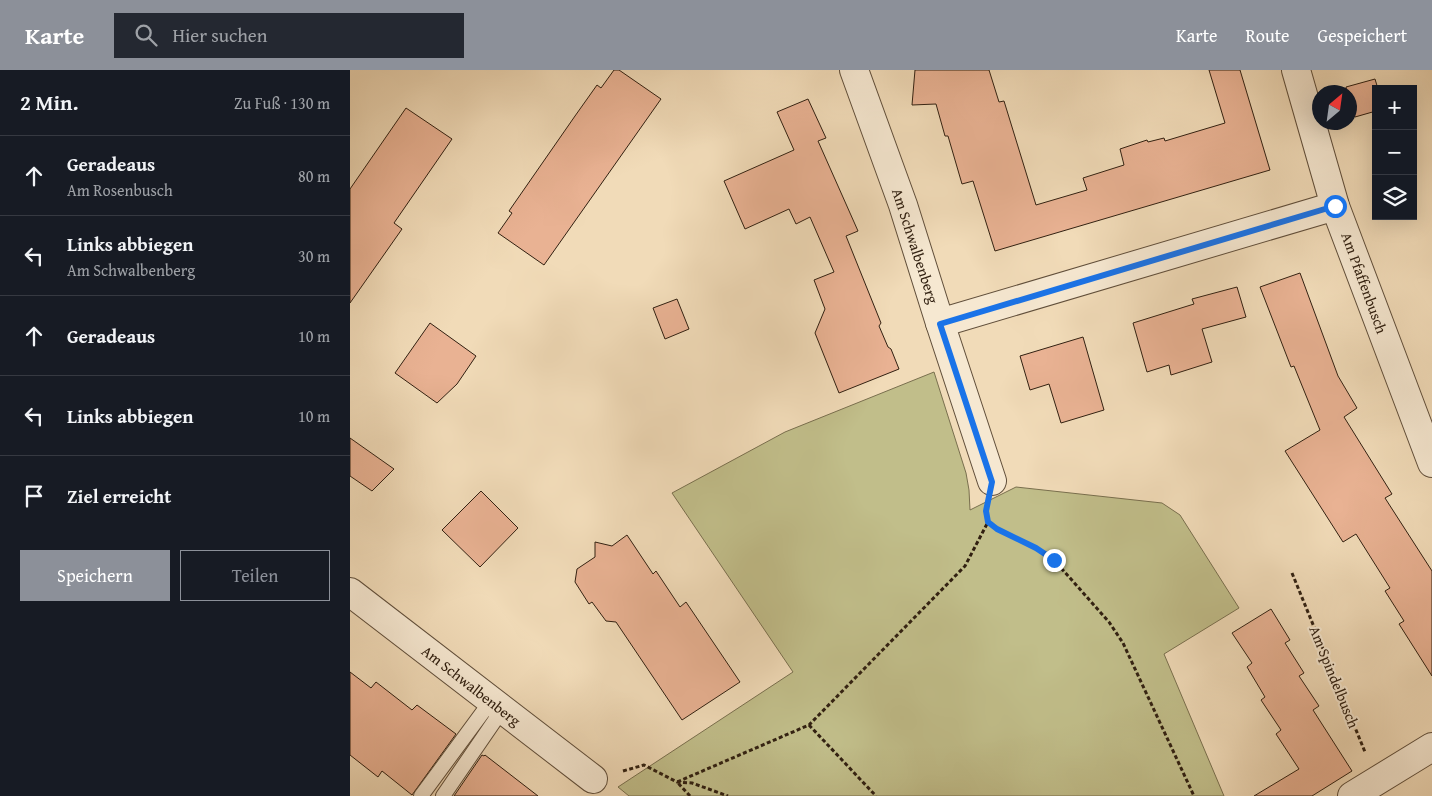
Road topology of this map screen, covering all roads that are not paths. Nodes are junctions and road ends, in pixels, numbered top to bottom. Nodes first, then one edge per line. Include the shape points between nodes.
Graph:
1 (854, 70) edge
2 (1296, 70) edge
3 (1335, 206) junction
4 (940, 324) junction
5 (1432, 463) edge
6 (992, 482) road end
7 (350, 592) edge
8 (496, 706) junction
9 (1432, 747) edge
10 (593, 779) road end
11 (421, 796) edge
12 (442, 796) edge
13 (1352, 796) edge

1 - 4 street, Am Schwalbenberg via 904,205
2 - 3 street, Am Pfaffenbusch
3 - 4 street
3 - 5 street, Am Pfaffenbusch
4 - 6 street, Am Schwalbenberg
7 - 8 street, Am Schwalbenberg
8 - 10 street, Am Schwalbenberg
8 - 11 lane
8 - 12 lane
9 - 13 street

